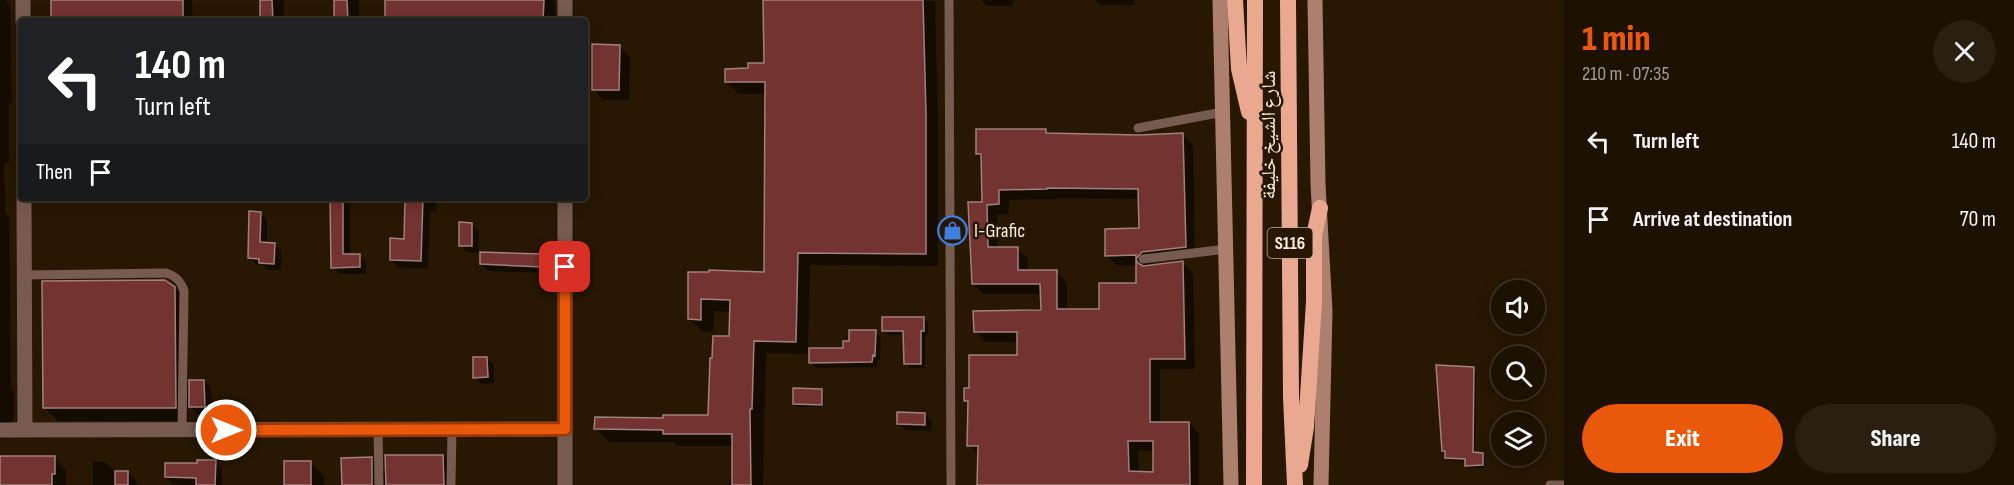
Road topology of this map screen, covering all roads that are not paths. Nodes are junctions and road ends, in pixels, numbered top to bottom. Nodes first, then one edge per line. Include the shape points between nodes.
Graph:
1 (23, 0) edge
2 (565, 0) edge
3 (949, 0) edge
4 (1220, 0) edge
5 (1235, 0) edge
6 (1255, 0) edge
7 (1288, 0) edge
8 (1315, 0) edge
9 (23, 18) edge
10 (565, 18) edge
11 (1223, 112) junction
12 (1138, 128) dead end
13 (1255, 133) junction
14 (24, 201) edge
15 (565, 201) edge
16 (1320, 208) junction
17 (1227, 249) junction
18 (1143, 259) dead end
19 (24, 275) junction
20 (378, 429) junction
21 (452, 429) junction
22 (565, 429) junction
23 (0, 430) edge
24 (25, 430) junction
25 (182, 430) junction
26 (1295, 484) edge
27 (379, 485) edge
28 (452, 485) edge
29 (565, 485) edge
30 (951, 485) edge
31 (1231, 485) edge
32 (1254, 485) edge
33 (1321, 485) edge
34 (1550, 485) edge
35 (1564, 485) edge

1 - 9 street
2 - 10 street
3 - 30 lane
4 - 11 main road
5 - 13 highway via 1239,69
6 - 13 highway, شارع الشيخ خليفة / S116
7 - 26 highway, شارع الشيخ خليفة / S116
8 - 16 main road
11 - 12 lane
11 - 17 main road
13 - 32 highway, شارع الشيخ خليفة / S116
14 - 19 street
15 - 22 street
16 - 26 highway via 1314,236 1306,427
16 - 33 main road via 1325,311
17 - 18 lane
17 - 31 main road
19 - 24 street
19 - 25 lane via 166,273 176,277 183,291
20 - 21 street
20 - 25 street
20 - 27 lane
21 - 22 street
21 - 28 lane
22 - 29 street
23 - 24 street
24 - 25 street
34 - 35 lane

